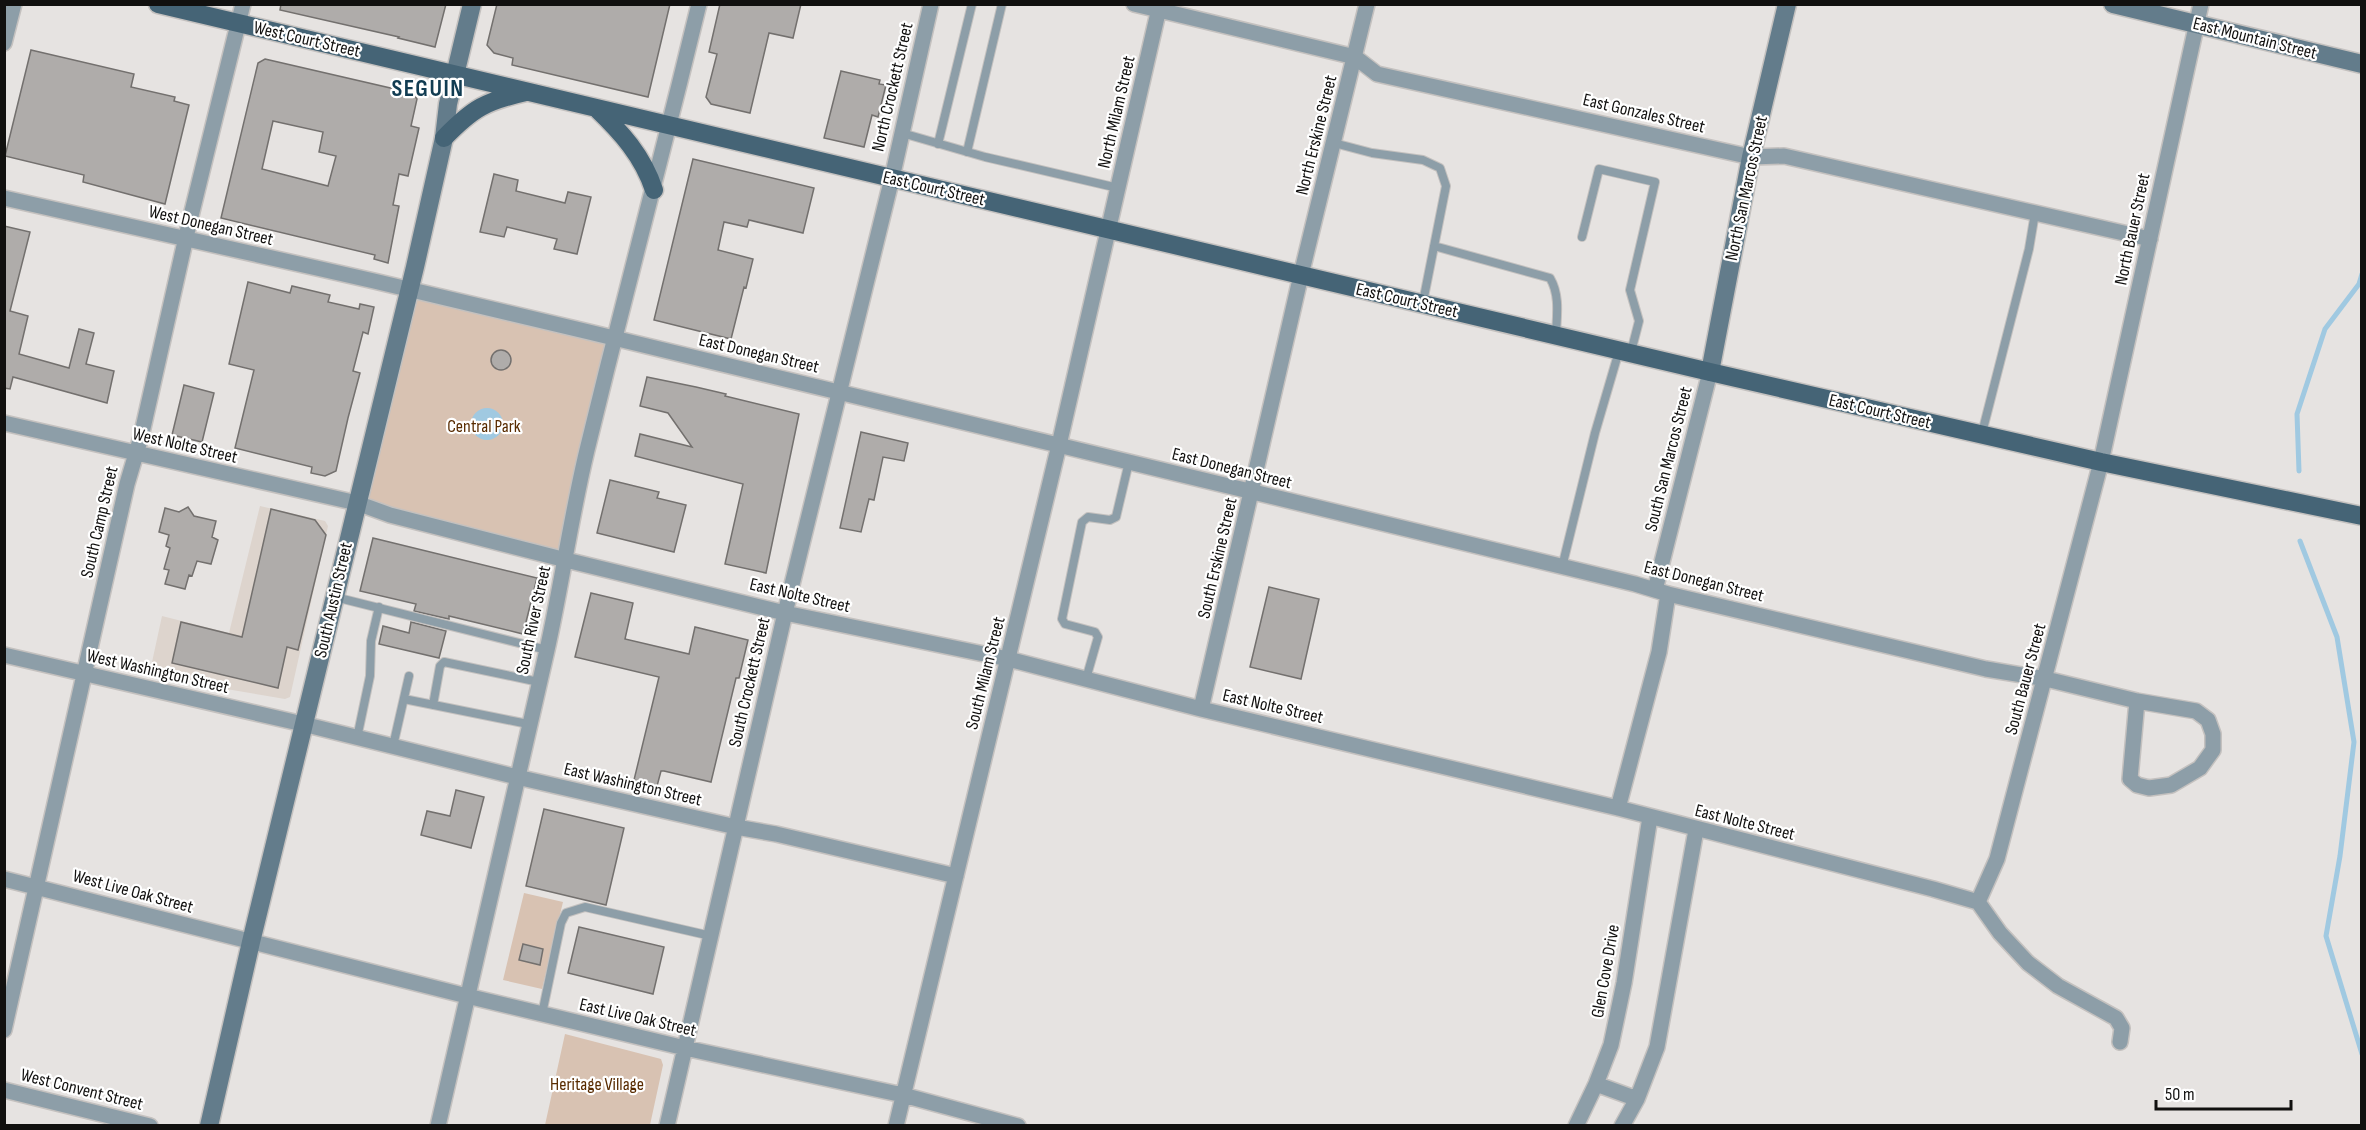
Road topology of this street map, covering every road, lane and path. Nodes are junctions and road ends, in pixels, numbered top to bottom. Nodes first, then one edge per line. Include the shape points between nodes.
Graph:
1 (14, 4) edge
2 (158, 4) edge
3 (243, 4) edge
4 (472, 4) edge
5 (699, 4) edge
6 (931, 4) edge
7 (972, 4) edge
8 (1002, 4) edge
9 (1134, 4) edge
10 (1368, 4) edge
11 (1786, 4) edge
12 (2113, 4) edge
13 (2201, 4) edge
14 (1159, 7) edge
15 (238, 23) junction
16 (2196, 24) junction
17 (4, 43) edge
18 (1355, 57) junction
19 (2361, 64) edge
20 (456, 73) junction
21 (530, 91) junction
22 (594, 106) junction
23 (670, 125) junction
24 (902, 133) junction
25 (444, 138) junction
26 (1334, 143) junction
27 (938, 144) junction
28 (967, 152) junction
29 (1751, 157) junction
30 (892, 178) junction
31 (1119, 188) junction
32 (654, 190) junction
33 (4, 198) edge
34 (2035, 213) junction
35 (1110, 229) junction
36 (1582, 237) dead end
37 (186, 239) junction
38 (2150, 239) junction
39 (1434, 246) junction
40 (1301, 275) junction
41 (410, 290) junction
42 (1422, 304) junction
43 (1556, 336) junction
44 (615, 339) junction
45 (1625, 352) junction
46 (1710, 372) junction
47 (840, 393) junction
48 (4, 423) edge
49 (1982, 435) junction
50 (1059, 445) junction
51 (136, 454) junction
52 (1130, 462) junction
53 (2101, 462) junction
54 (1252, 494) junction
55 (357, 503) junction
56 (2361, 516) edge
57 (566, 560) junction
58 (1562, 567) junction
59 (1661, 592) junction
60 (334, 596) junction
61 (379, 608) junction
62 (785, 613) junction
63 (547, 650) junction
64 (4, 655) edge
65 (1008, 659) junction
66 (85, 674) junction
67 (409, 676) dead end
68 (2046, 679) junction
69 (1086, 680) junction
70 (539, 682) junction
71 (404, 699) junction
72 (2137, 701) junction
73 (433, 705) junction
74 (1201, 709) junction
75 (303, 724) junction
76 (528, 724) junction
77 (357, 738) junction
78 (393, 746) junction
79 (517, 777) junction
80 (1618, 808) junction
81 (1650, 817) junction
82 (736, 828) junction
83 (1696, 830) junction
84 (956, 876) junction
85 (4, 879) edge
86 (36, 886) junction
87 (1978, 902) junction
88 (711, 936) junction
89 (250, 942) junction
90 (467, 996) junction
91 (542, 1014) junction
92 (4, 1030) edge
93 (2120, 1041) dead end
94 (685, 1048) junction
95 (1596, 1084) junction
96 (4, 1090) edge
97 (903, 1095) junction
98 (1637, 1099) junction
99 (150, 1125) edge
100 (208, 1125) edge
101 (438, 1125) edge
102 (667, 1125) edge
103 (896, 1125) edge
104 (1018, 1125) edge
105 (1575, 1125) edge
106 (1622, 1125) edge

1 - 17 street
2 - 15 main road, West Court Street
3 - 15 street, South Camp Street
4 - 20 main road, South Austin Street
5 - 23 street, South River Street
6 - 24 street, North Crockett Street
7 - 27 lane
8 - 28 lane
9 - 14 street, East Gonzales Street
10 - 18 street, North Erskine Street
11 - 29 main road, North San Marcos Street
12 - 16 main road, East Mountain Street
13 - 16 street, North Bauer Street
14 - 18 street, East Gonzales Street
14 - 31 street, North Milam Street
15 - 20 main road, West Court Street
15 - 37 street, South Camp Street
16 - 19 main road, East Mountain Street
16 - 38 street, North Bauer Street
18 - 26 street, North Erskine Street
18 - 29 street, East Gonzales Street via 1377,74
20 - 21 main road, East Court Street
20 - 25 main road, South Austin Street
21 - 22 main road, East Court Street
21 - 25 main road via 477,108
22 - 23 main road, East Court Street
22 - 32 main road via 633,148 648,170
23 - 30 main road, East Court Street
23 - 32 street, South River Street
24 - 27 lane
24 - 30 street, North Crockett Street
25 - 41 main road, South Austin Street
26 - 39 lane via 1423,160 1440,168 1446,186
26 - 40 street, North Erskine Street
27 - 28 lane
28 - 31 lane
29 - 34 street, East Gonzales Street via 1784,156
29 - 46 main road, North San Marcos Street
30 - 35 main road, East Court Street
30 - 47 street, South Crockett Street
31 - 35 street, North Milam Street
32 - 44 street, South River Street
33 - 37 street, West Donegan Street
34 - 38 street, East Gonzales Street
34 - 49 lane via 2030,249
35 - 40 main road, East Court Street
35 - 50 street, South Milam Street
36 - 45 lane via 1599,169 1655,182 1630,290 1639,321
37 - 41 street, West Donegan Street
37 - 51 street, South Camp Street
38 - 53 street, North Bauer Street
39 - 42 lane
39 - 43 lane via 1550,278 1556,287
40 - 42 main road, East Court Street
40 - 54 street, South Erskine Street
41 - 44 street, East Donegan Street
41 - 55 main road, South Austin Street
42 - 43 main road, East Court Street
43 - 45 main road, East Court Street
44 - 47 street, East Donegan Street
44 - 57 street, South River Street via 567,541
45 - 46 main road, East Court Street
45 - 58 lane via 1595,434
46 - 49 main road, East Court Street
46 - 59 street, South San Marcos Street
47 - 50 street, East Donegan Street
47 - 62 street, South Crockett Street
48 - 51 street, West Nolte Street
49 - 53 main road, East Court Street
50 - 52 street, East Donegan Street
50 - 65 street, South Milam Street
51 - 55 street, West Nolte Street
51 - 66 street, South Camp Street
52 - 54 street, East Donegan Street
52 - 69 lane via 1116,517 1088,517 1082,522 1062,619 1065,624 1095,632 1098,637
53 - 56 main road, East Court Street
53 - 68 street, South Bauer Street
54 - 58 street, East Donegan Street
54 - 74 street, South Erskine Street
55 - 57 street, East Nolte Street
55 - 60 main road, South Austin Street
57 - 62 street, East Nolte Street
57 - 63 street, South River Street
58 - 59 street, East Donegan Street
59 - 68 street, East Donegan Street via 1986,669
59 - 80 street, South San Marcos Street via 1659,652
60 - 61 lane
60 - 75 main road, South Austin Street
61 - 63 lane
61 - 77 lane
62 - 65 street, East Nolte Street
62 - 82 street, South Crockett Street
63 - 70 street, South River Street
64 - 66 street, West Washington Street
65 - 69 street, East Nolte Street
65 - 84 street, South Milam Street
66 - 75 street, West Washington Street
66 - 86 street, South Camp Street
67 - 71 lane
68 - 72 street, East Donegan Street
68 - 87 street, South Bauer Street via 1997,860
69 - 74 street, East Nolte Street
70 - 73 lane via 444,662
70 - 76 street, South River Street
71 - 73 lane
71 - 78 lane
72 - 72 street via 2196,711 2208,720 2213,750 2200,768 2170,785 2149,788 2130,779
73 - 76 lane
74 - 80 street, East Nolte Street
75 - 77 street, East Washington Street
75 - 89 main road, South Austin Street
76 - 79 street, South River Street
77 - 78 street, East Washington Street
78 - 79 street, East Washington Street
79 - 82 street, East Washington Street
79 - 90 street, South River Street
80 - 81 street, East Nolte Street
81 - 83 street, East Nolte Street
81 - 95 street, Glen Cove Drive via 1624,982 1611,1045
82 - 84 street, East Washington Street
82 - 88 street, South Crockett Street
83 - 87 street, East Nolte Street
83 - 98 street via 1657,1047
84 - 97 street, South Milam Street
85 - 86 street, West Live Oak Street
86 - 89 street, West Live Oak Street
86 - 92 street, South Camp Street
87 - 93 street via 2028,963 2058,986 2116,1018 2122,1028
88 - 91 lane via 585,907 566,913
88 - 94 street, South Crockett Street
89 - 90 street, East Live Oak Street
89 - 100 main road, South Austin Street
90 - 91 street, East Live Oak Street
90 - 101 street, South River Street
91 - 94 street, East Live Oak Street
94 - 97 street, East Live Oak Street
94 - 102 street, South Crockett Street
95 - 98 street
95 - 105 street, Glen Cove Drive
96 - 99 street, West Convent Street
97 - 103 street, South Milam Street
97 - 104 street, East Live Oak Street
98 - 106 street

